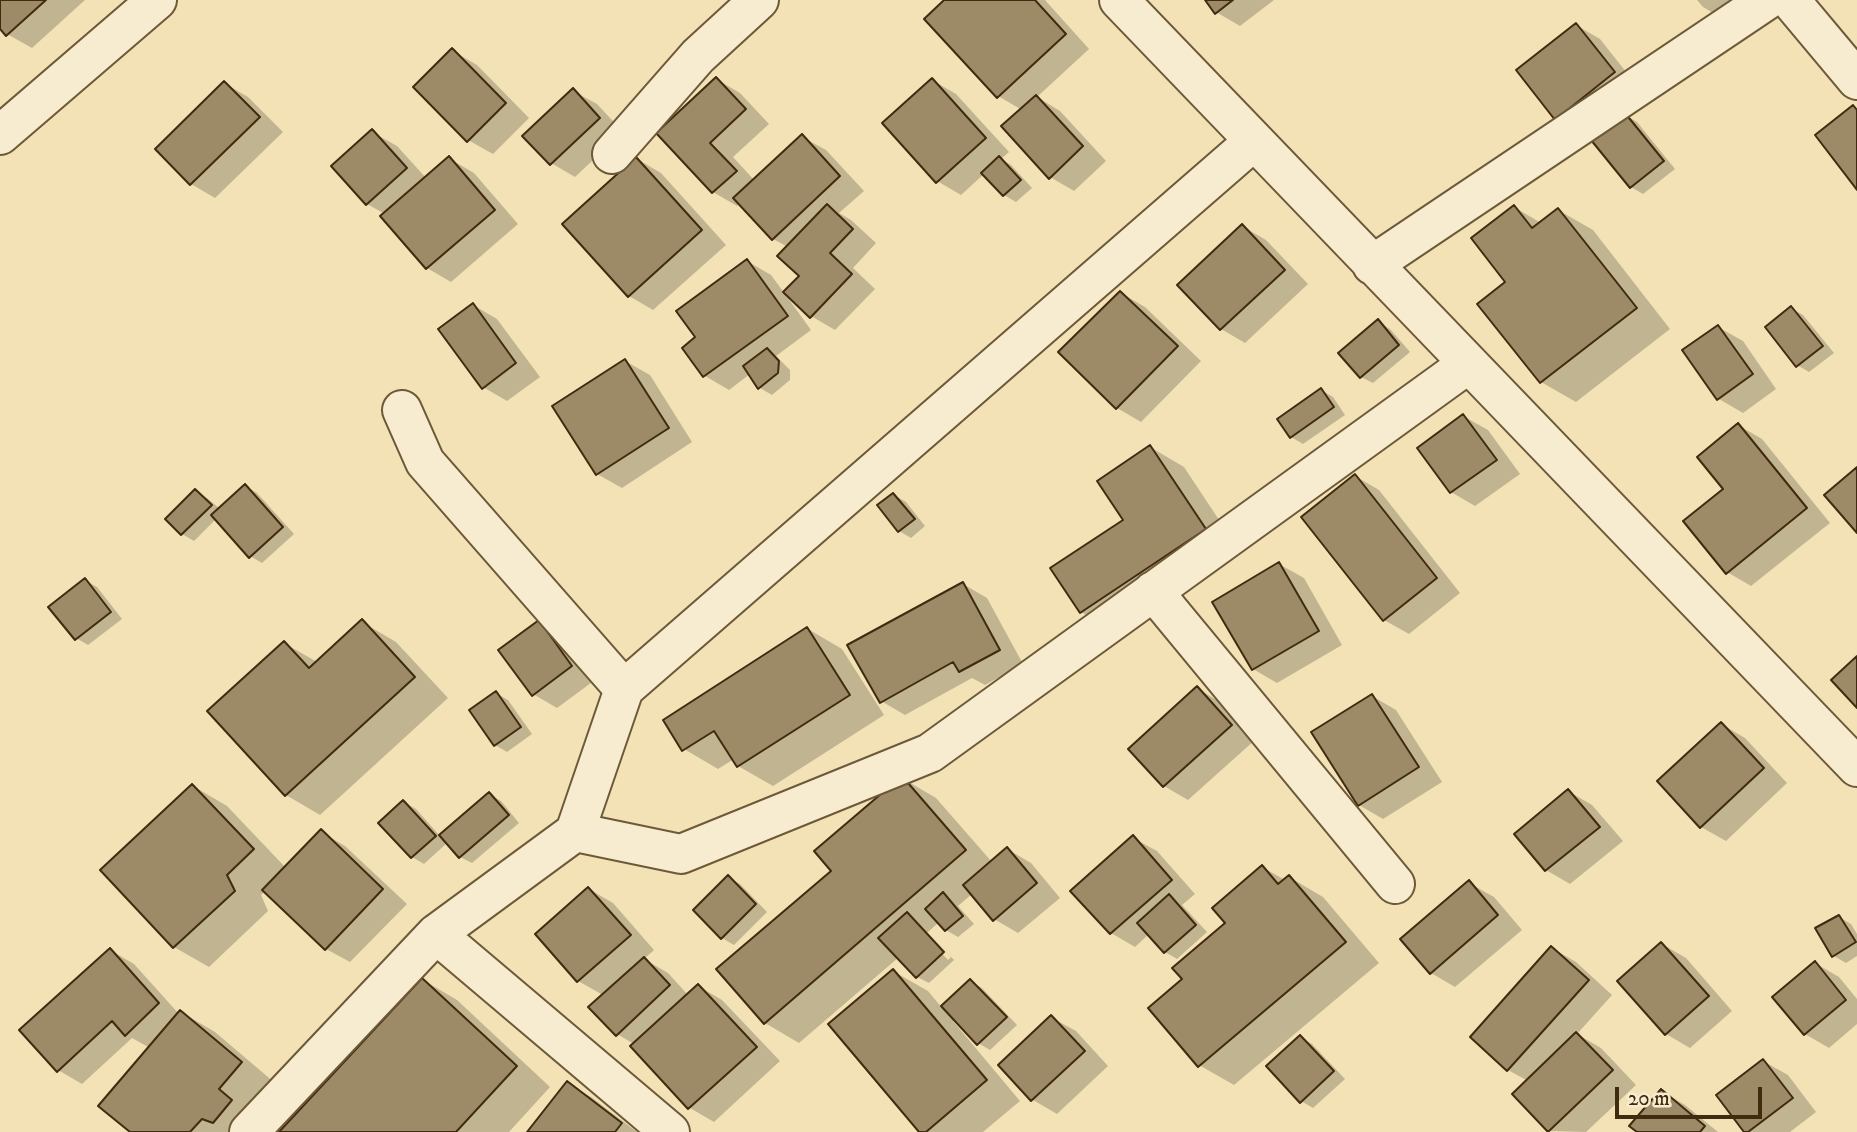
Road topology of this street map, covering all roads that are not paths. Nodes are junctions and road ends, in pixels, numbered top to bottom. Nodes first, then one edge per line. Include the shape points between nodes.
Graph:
1 (157, 0) edge
2 (759, 0) edge
3 (1119, 0) edge
4 (1768, 0) edge
5 (1790, 0) edge
6 (1857, 80) edge
7 (0, 135) edge
8 (1254, 141) junction
9 (612, 154) dead end
10 (1372, 265) junction
11 (1468, 364) junction
12 (402, 410) dead end
13 (1153, 591) junction
14 (624, 689) junction
15 (1857, 767) edge
16 (575, 832) junction
17 (1395, 884) dead end
18 (436, 934) junction
19 (249, 1132) edge
20 (670, 1132) edge

1 - 7 street
2 - 9 street via 698,57
3 - 8 street
4 - 10 street
5 - 6 street
8 - 10 street
8 - 14 street
10 - 11 street
11 - 13 street
11 - 15 street
12 - 14 street via 425,463
13 - 16 street via 929,753 681,854
13 - 17 street
14 - 16 street
16 - 18 street
18 - 19 street
18 - 20 street

